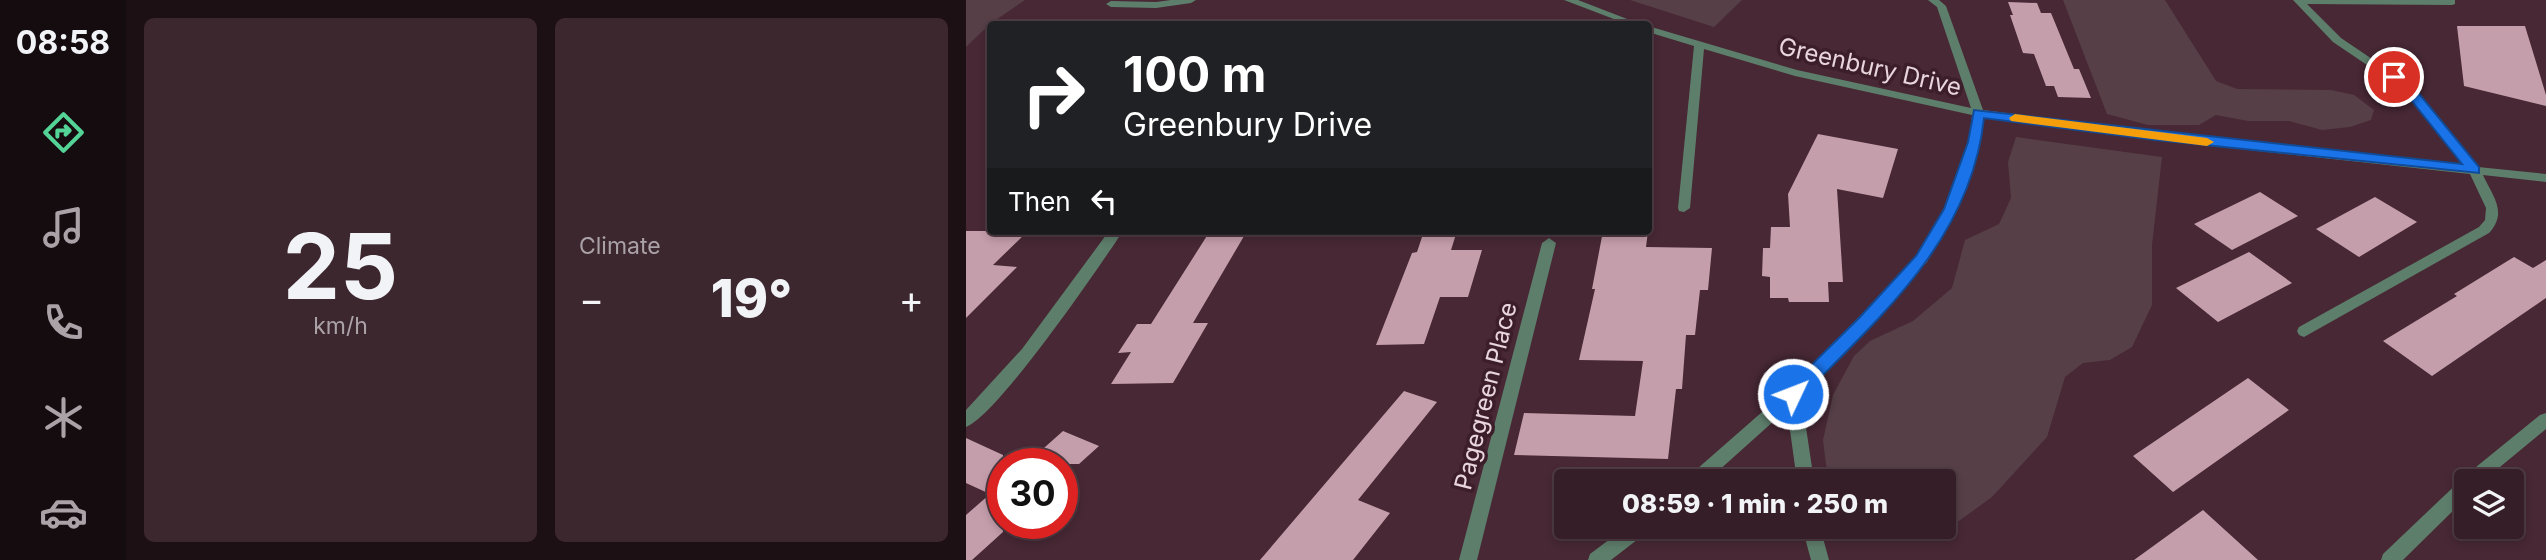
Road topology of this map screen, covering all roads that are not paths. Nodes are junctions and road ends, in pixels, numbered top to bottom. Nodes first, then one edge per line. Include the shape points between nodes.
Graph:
1 (1191, 0) edge
2 (1569, 0) edge
3 (1933, 0) edge
4 (2298, 0) edge
5 (2452, 2) dead end
6 (1111, 4) dead end
7 (1616, 21) edge
8 (1652, 30) edge
9 (1699, 45) junction
10 (1979, 113) junction
11 (2474, 170) junction
12 (2546, 178) edge
13 (1684, 208) dead end
14 (1113, 235) edge
15 (1549, 243) dead end
16 (2304, 331) dead end
17 (1793, 394) junction
18 (966, 420) edge
19 (2546, 420) edge
20 (1709, 469) edge
21 (1804, 469) edge
22 (2486, 469) edge
23 (2454, 498) edge
24 (1624, 539) edge
25 (1814, 539) edge
26 (1468, 560) edge
27 (1597, 560) edge
28 (1820, 560) edge
29 (2390, 560) edge

1 - 6 street
2 - 7 street
3 - 10 street via 1941,6
4 - 5 street
4 - 11 street via 2337,40 2408,88
8 - 9 street, Greenbury Drive
9 - 10 street, Greenbury Drive via 1807,76
9 - 13 street
10 - 11 street, Greenbury Drive
10 - 17 street via 1975,142 1956,197 1922,259
11 - 12 street, Greenbury Drive
11 - 16 street via 2492,208 2492,221 2484,230
14 - 18 street via 1031,349
15 - 26 street, Pagegreen Place
17 - 20 street
17 - 21 street
19 - 22 street
23 - 29 street
24 - 27 street
25 - 28 street

